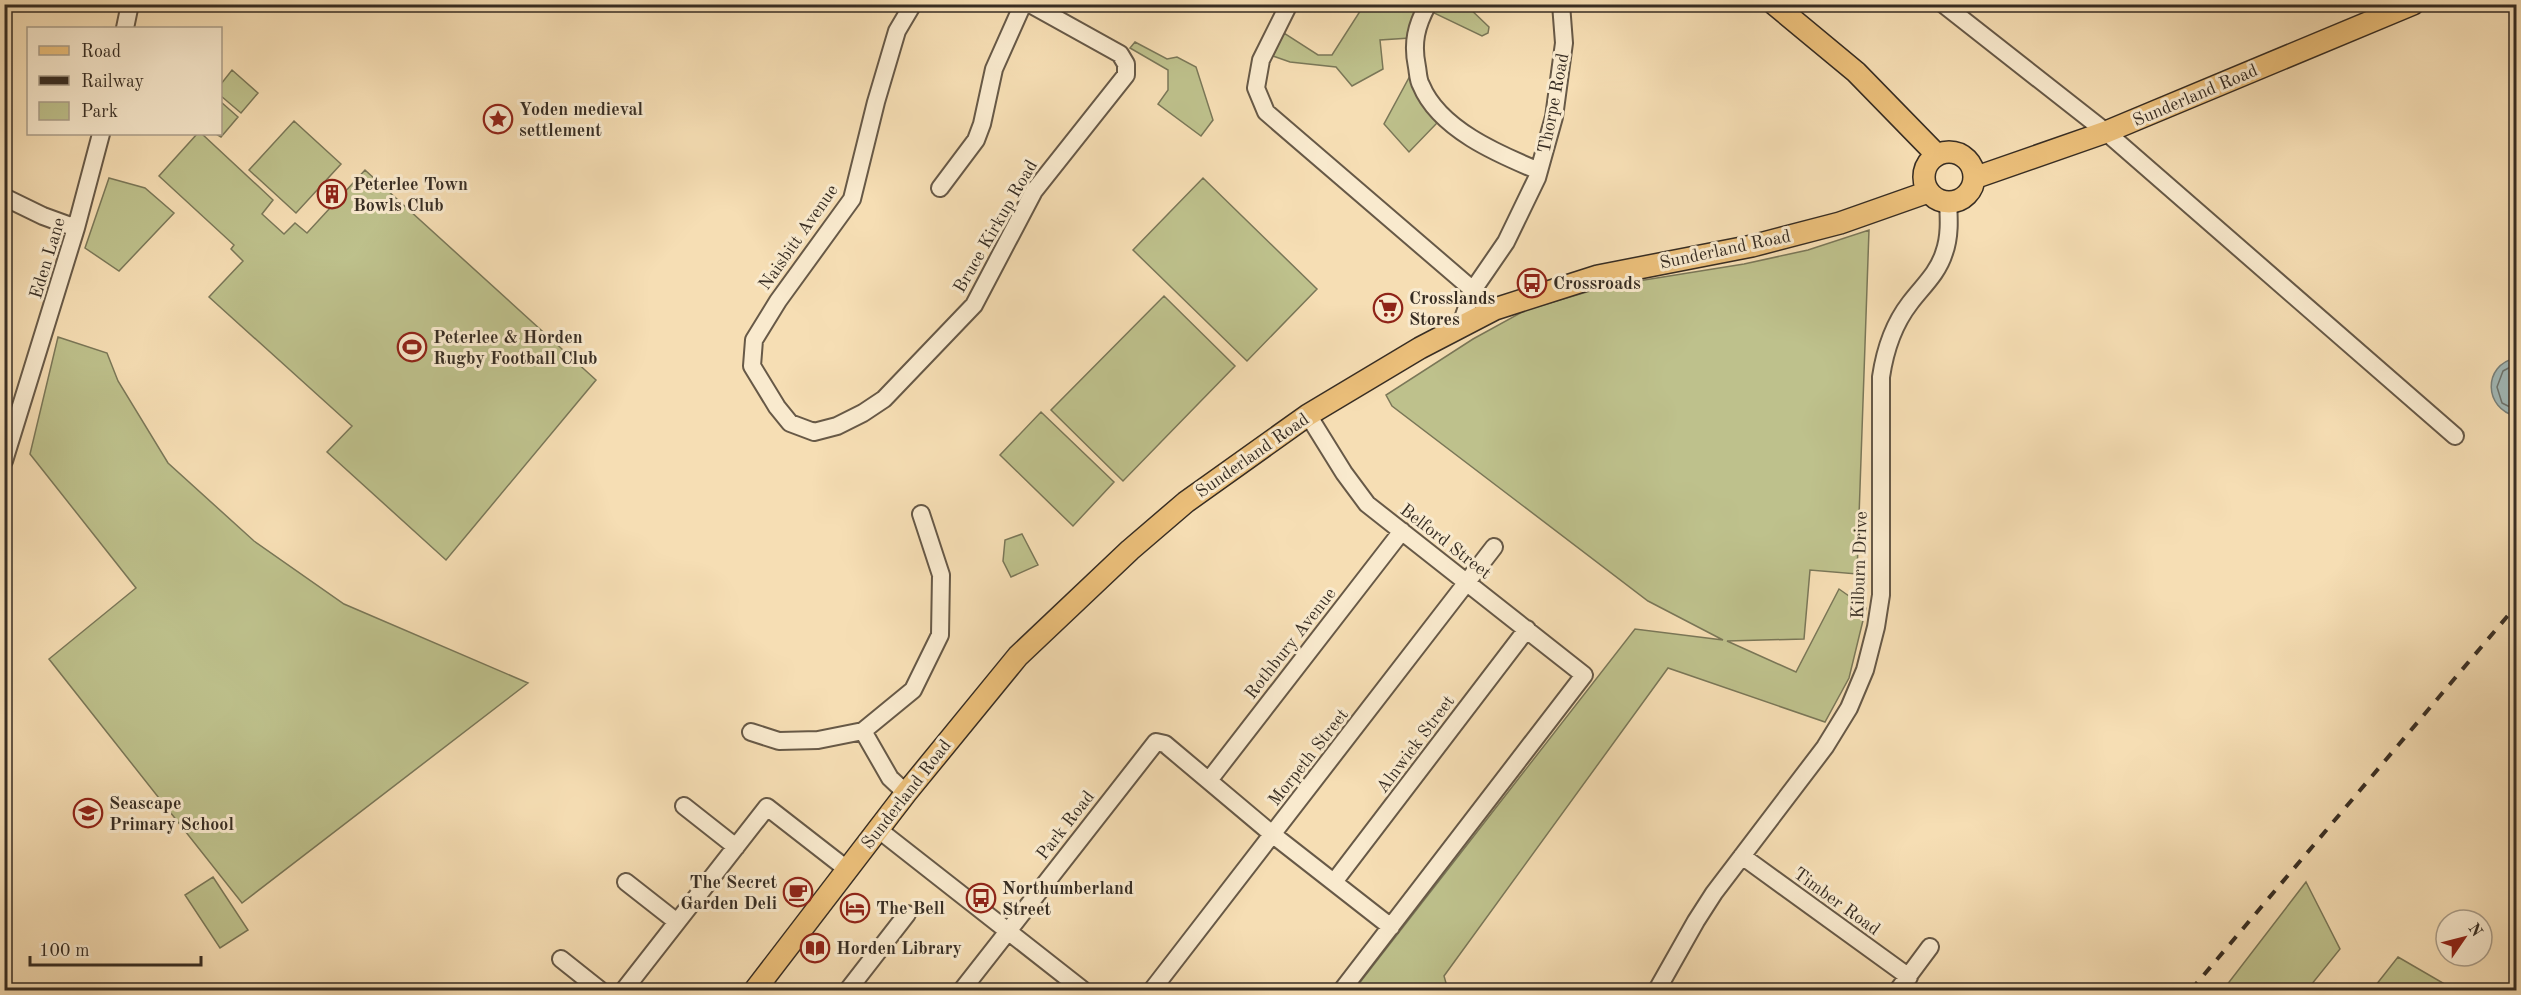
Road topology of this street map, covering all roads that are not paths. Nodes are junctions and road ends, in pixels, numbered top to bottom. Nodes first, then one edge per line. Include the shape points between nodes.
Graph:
1 (130, 4) edge
2 (913, 4) edge
3 (1023, 4) edge
4 (1030, 4) edge
5 (1289, 4) edge
6 (1428, 4) edge
7 (1561, 4) edge
8 (1774, 4) edge
9 (1943, 4) edge
10 (2413, 4) edge
11 (125, 27) edge
12 (2106, 132) junction
13 (101, 135) edge
14 (1937, 155) junction
15 (1539, 171) junction
16 (1974, 178) junction
17 (940, 188) dead end
18 (1928, 192) junction
19 (4, 197) edge
20 (1947, 202) junction
21 (76, 228) junction
22 (1473, 290) junction
23 (1460, 327) junction
24 (1308, 415) junction
25 (814, 432) joint
26 (2455, 436) dead end
27 (4, 461) edge
28 (921, 514) dead end
29 (1402, 531) junction
30 (1494, 547) dead end
31 (1467, 582) junction
32 (1527, 629) junction
33 (863, 731) junction
34 (751, 732) dead end
35 (1210, 779) junction
36 (906, 792) junction
37 (684, 806) dead end
38 (879, 830) junction
39 (1272, 834) junction
40 (735, 847) junction
41 (1742, 856) junction
42 (848, 870) junction
43 (626, 882) dead end
44 (1334, 882) junction
45 (907, 914) dead end
46 (677, 922) junction
47 (1391, 927) junction
48 (1008, 931) junction
49 (1930, 947) dead end
50 (561, 958) dead end
51 (1909, 976) junction
52 (600, 990) edge
53 (624, 990) edge
54 (755, 990) edge
55 (848, 990) edge
56 (962, 990) edge
57 (1083, 990) edge
58 (1152, 990) edge
59 (1342, 990) edge
60 (1657, 990) edge
61 (1899, 990) edge

1 - 11 street
2 - 25 street, Naisbitt Avenue via 897,31 852,200 754,340 752,366 777,406 790,423
3 - 17 street via 994,69 975,140
4 - 25 street, Bruce Kirkup Road via 1120,54 1126,64 1126,75 1034,190 974,305 884,399 837,426
5 - 22 street via 1261,60 1256,88 1266,112
6 - 15 street via 1413,48 1421,85 1440,113 1469,138
7 - 15 street, Thorpe Road via 1564,43 1554,117
8 - 14 main road via 1856,72
9 - 12 street
10 - 12 main road, Sunderland Road
12 - 16 main road, Sunderland Road
12 - 26 street
13 - 21 street, Eden Lane
14 - 16 main road via 1947,152 1965,158
14 - 18 main road via 1924,171
15 - 22 street, Thorpe Road via 1506,242
16 - 20 main road via 1965,197
18 - 20 main road
18 - 23 main road, Sunderland Road via 1840,223 1752,246 1598,276 1495,309
19 - 21 street
20 - 41 street, Kilburn Drive via 1948,237 1943,257 1936,272 1908,306 1885,352 1881,377 1881,595 1865,670 1858,691 1825,747
21 - 27 street, Eden Lane
22 - 23 street, Thorpe Road
23 - 24 main road, Sunderland Road
24 - 29 street, Belford Street via 1367,504
24 - 36 main road, Sunderland Road via 1186,502 1070,605 1018,656
28 - 33 street via 940,575 940,635 912,690
29 - 31 street, Belford Street
29 - 35 street, Rothbury Avenue
30 - 31 street, Morpeth Street
31 - 32 street, Belford Street
31 - 39 street, Morpeth Street
32 - 44 street, Alnwick Street
32 - 47 street, Belford Street via 1584,675
33 - 34 street via 818,740 779,741
33 - 36 street via 890,778
35 - 39 street
35 - 48 street, Park Road via 1165,744 1156,742
36 - 38 main road, Sunderland Road
37 - 40 street
38 - 42 main road, Sunderland Road
38 - 48 street
39 - 44 street
39 - 58 street, Morpeth Street
40 - 42 street via 767,807
40 - 46 street
41 - 51 street, Timber Road
41 - 60 street, Kilburn Drive via 1696,921
42 - 54 main road, Sunderland Road
43 - 46 street
44 - 47 street
45 - 55 street
46 - 53 street
47 - 59 street
48 - 56 street, Park Road
48 - 57 street
49 - 51 street
50 - 52 street
51 - 61 street

